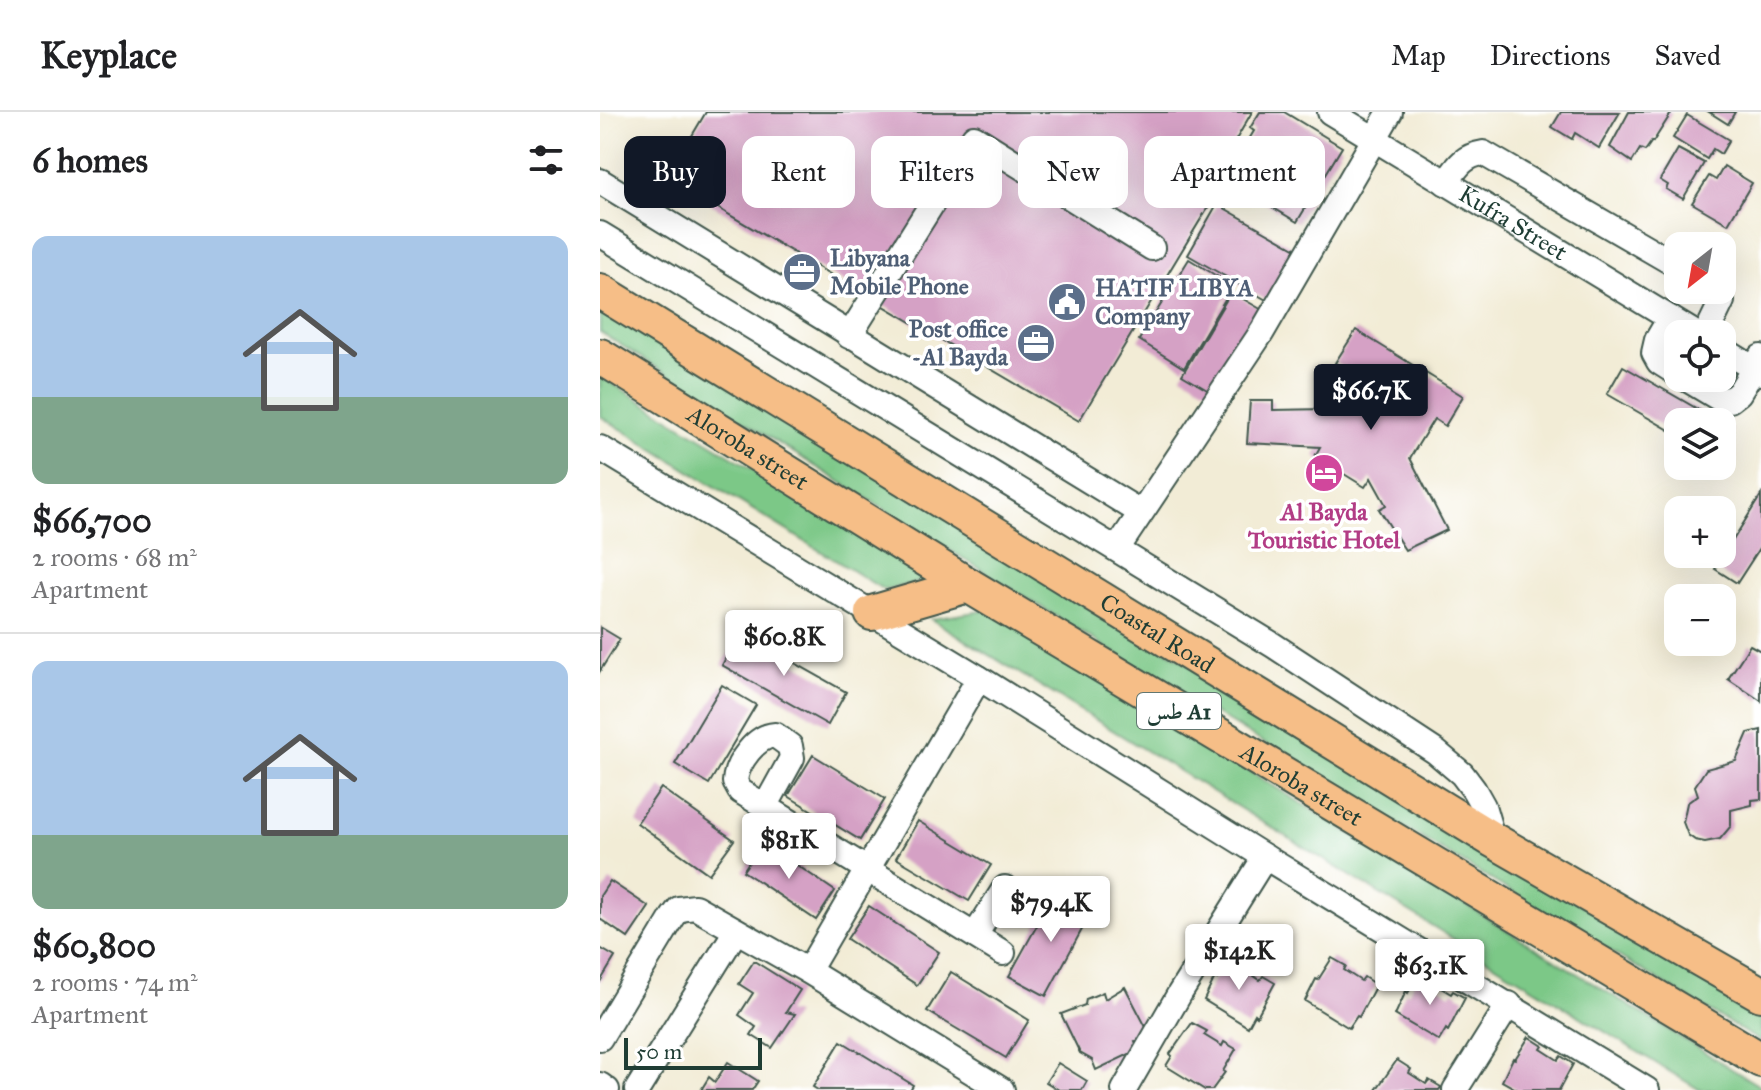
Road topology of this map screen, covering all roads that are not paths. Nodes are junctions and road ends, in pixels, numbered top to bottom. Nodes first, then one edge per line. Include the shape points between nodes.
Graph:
1 (1330, 112) edge
2 (1390, 112) edge
3 (1374, 139) junction
4 (1446, 183) junction
5 (601, 185) edge
6 (600, 234) edge
7 (1152, 248) dead end
8 (1664, 258) edge
9 (600, 291) edge
10 (1670, 318) joint
11 (1673, 320) edge
12 (1664, 328) edge
13 (849, 336) junction
14 (1736, 355) edge
15 (600, 356) edge
16 (1664, 365) edge
17 (1759, 366) edge
18 (1708, 392) edge
19 (600, 448) edge
20 (1140, 512) junction
21 (1117, 549) junction
22 (968, 585) junction
23 (872, 613) junction
24 (979, 678) junction
25 (765, 807) dead end
26 (1493, 840) junction
27 (1265, 857) junction
28 (868, 868) junction
29 (1005, 888) dead end
30 (736, 931) junction
31 (975, 935) junction
32 (1003, 953) dead end
33 (808, 971) junction
34 (1761, 994) edge
35 (1509, 1004) junction
36 (600, 1038) edge
37 (1761, 1060) edge
38 (600, 1085) edge
39 (607, 1090) edge
40 (637, 1090) edge
41 (1002, 1090) edge
42 (1124, 1090) edge
43 (1455, 1090) edge
44 (1647, 1090) edge

1 - 3 street, Kufra Street
2 - 3 street
3 - 4 street, Kufra Street
3 - 20 street via 1262,332
4 - 8 street via 1459,163 1483,153
4 - 10 street, Kufra Street
5 - 13 street
6 - 21 street
7 - 13 street via 974,137
9 - 26 highway, Coastal Road / طس A1
10 - 11 street, Kufra Street
12 - 16 street via 1654,353
13 - 20 street
14 - 17 street
15 - 22 highway, Aloroba street / طس A1
17 - 18 street via 1730,400
19 - 23 street
20 - 21 street
21 - 26 street via 1436,752 1474,790
22 - 23 highway
22 - 37 highway, Aloroba street / طس A1
23 - 24 street
24 - 27 street
24 - 28 street
25 - 28 street
26 - 34 highway, Coastal Road / طس A1
27 - 35 street
27 - 42 street
28 - 31 street
28 - 33 street
29 - 31 street
30 - 33 street
30 - 36 street via 695,907 679,909
30 - 40 street
31 - 32 street
33 - 41 street
35 - 43 street
35 - 44 street
38 - 39 street

